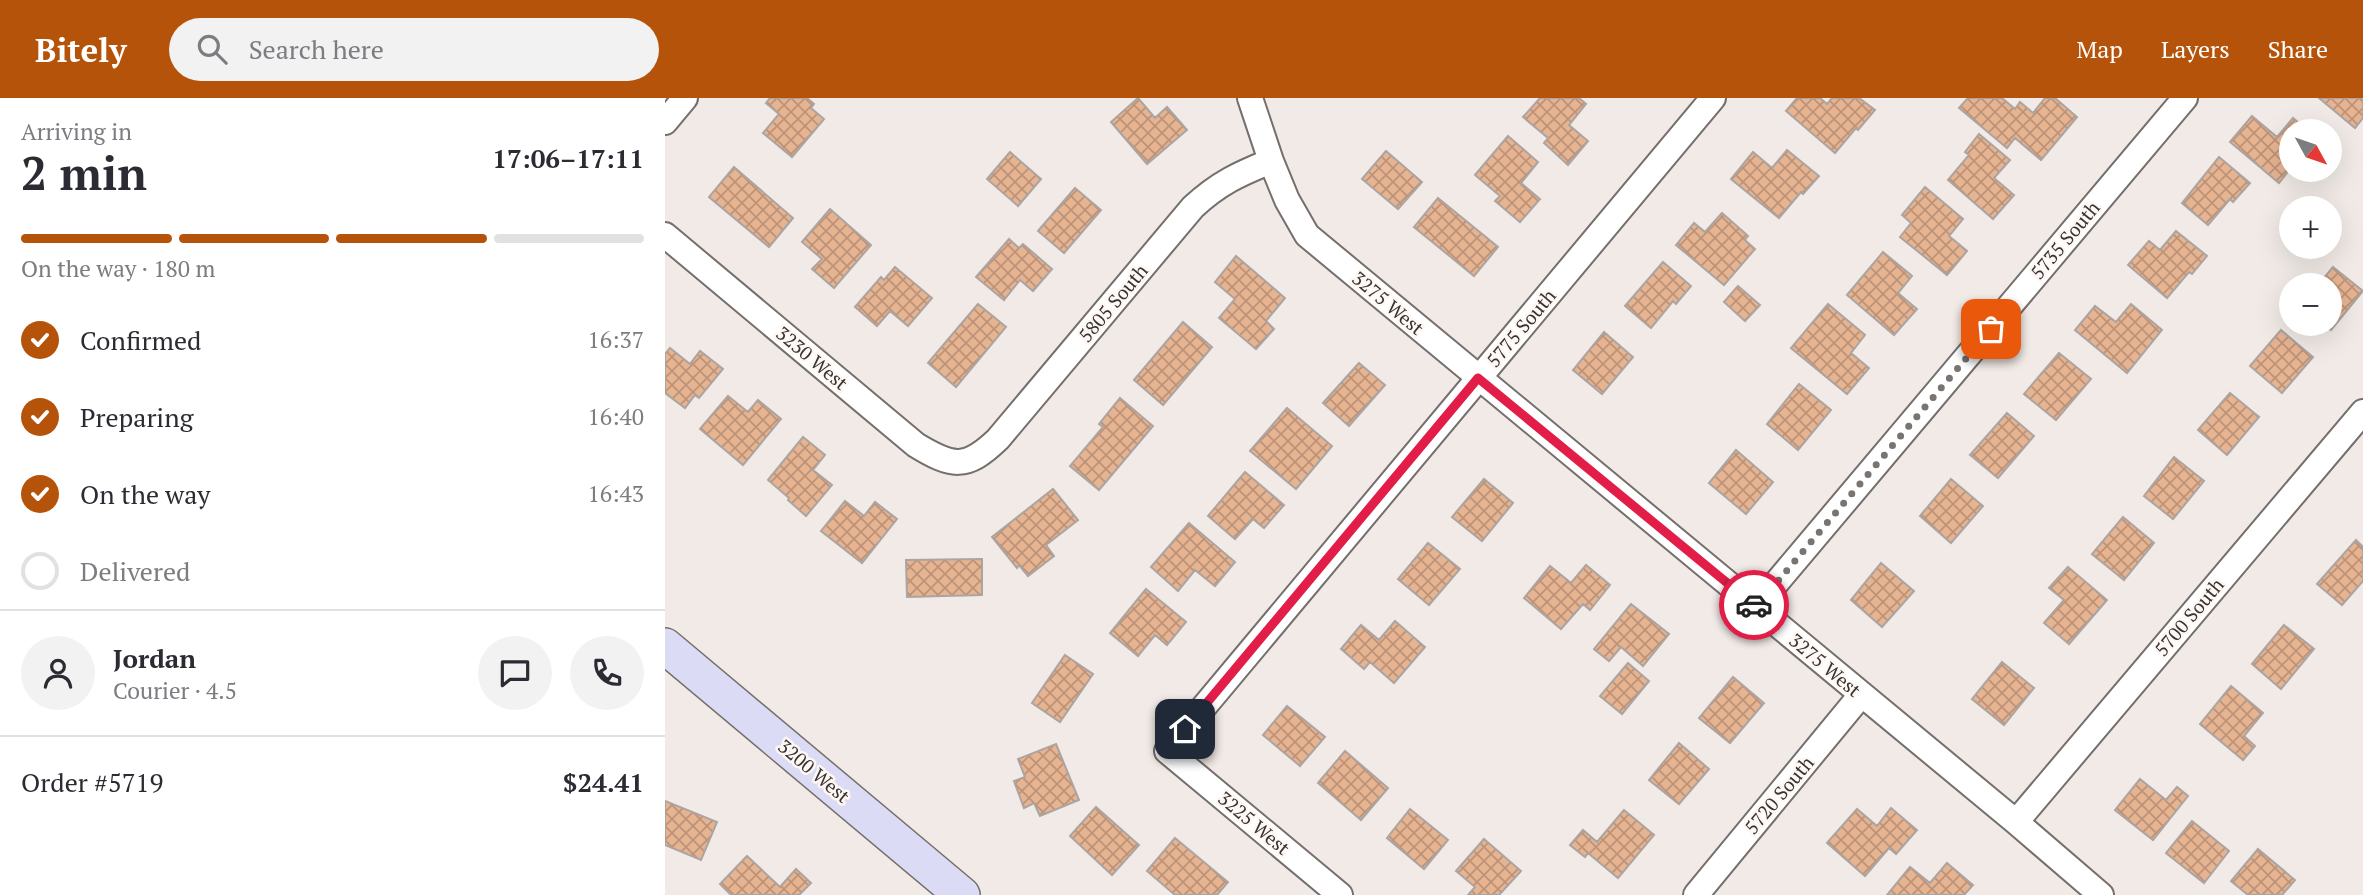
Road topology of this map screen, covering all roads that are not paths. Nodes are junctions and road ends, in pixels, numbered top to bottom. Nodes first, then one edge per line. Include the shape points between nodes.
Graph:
1 (685, 98) edge
2 (1250, 98) edge
3 (1713, 98) edge
4 (2185, 98) edge
5 (665, 122) edge
6 (1271, 161) junction
7 (665, 235) edge
8 (1478, 378) junction
9 (2363, 412) edge
10 (968, 462) joint
11 (1756, 607) junction
12 (665, 646) edge
13 (1861, 695) junction
14 (1167, 751) joint
15 (2015, 822) junction
16 (962, 895) edge
17 (1340, 895) edge
18 (1696, 895) edge
19 (2101, 895) edge

1 - 5 street
2 - 6 street, 3275 West
3 - 8 street, 5775 South
4 - 11 street, 5735 South
6 - 8 street, 3275 West via 1307,235
6 - 10 street, 5805 South via 1232,177 1193,207 998,439
7 - 10 street, 3230 West via 916,445 940,459
8 - 11 street, 3275 West
8 - 14 street, 5775 South
9 - 15 street, 5700 South
11 - 13 street, 3275 West
12 - 16 street, 3200 West
13 - 15 street, 3275 West
13 - 18 street, 5720 South
14 - 17 street, 3225 West
15 - 19 street, 3275 West

